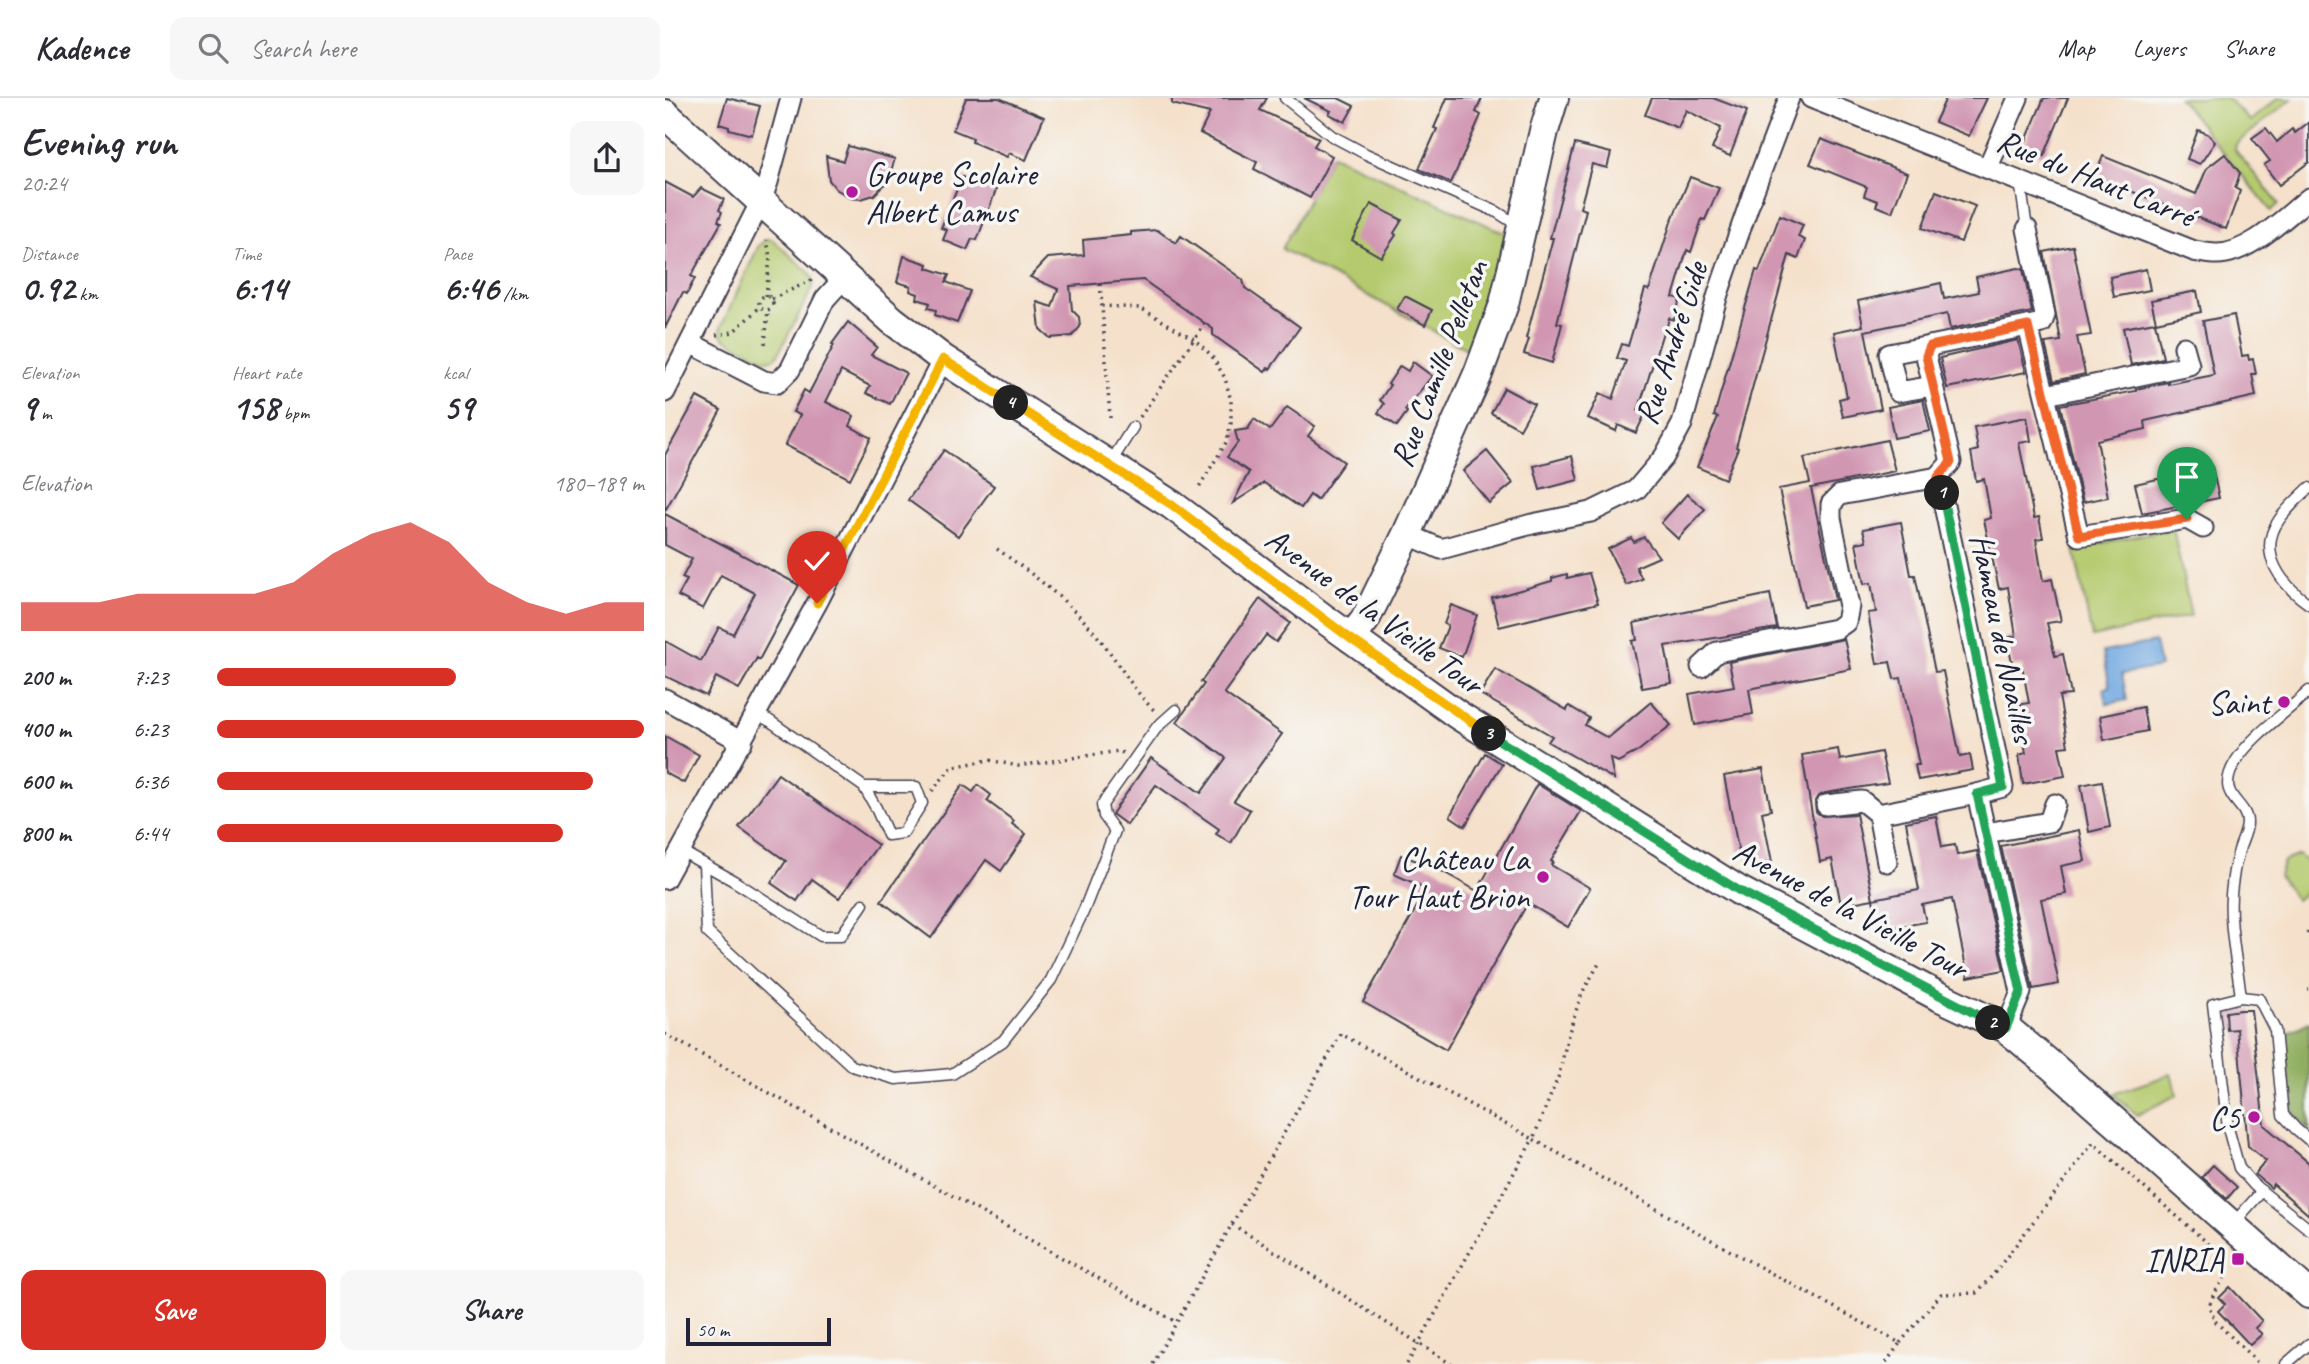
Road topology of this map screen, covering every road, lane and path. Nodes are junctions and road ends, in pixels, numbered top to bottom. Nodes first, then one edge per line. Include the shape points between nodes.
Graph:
1 (791, 98) edge
2 (1285, 98) edge
3 (1554, 98) edge
4 (1789, 98) edge
5 (1811, 98) edge
6 (2018, 98) edge
7 (665, 114) edge
8 (1988, 167) junction
9 (2019, 180) junction
10 (2309, 198) edge
11 (761, 201) junction
12 (1522, 228) junction
13 (2027, 229) joint
14 (767, 239) dead end
15 (845, 277) junction
16 (1100, 284) dead end
17 (765, 296) junction
18 (772, 299) junction
19 (1102, 306) junction
20 (760, 307) junction
21 (768, 310) junction
22 (1205, 323) dead end
23 (2028, 326) junction
24 (1194, 339) junction
25 (690, 343) junction
26 (765, 344) dead end
27 (1930, 346) junction
28 (2184, 347) dead end
29 (943, 359) junction
30 (1933, 386) junction
31 (665, 392) edge
32 (2046, 395) junction
33 (1110, 418) dead end
34 (1133, 427) joint
35 (1109, 465) junction
36 (1938, 477) junction
37 (1199, 487) dead end
38 (2309, 488) edge
39 (2203, 528) dead end
40 (1407, 534) junction
41 (997, 549) dead end
42 (2309, 604) edge
43 (1351, 639) junction
44 (1701, 667) dead end
45 (2309, 691) edge
46 (665, 699) edge
47 (1176, 709) dead end
48 (757, 715) junction
49 (1165, 720) junction
50 (742, 742) junction
51 (1135, 759) junction
52 (864, 787) junction
53 (1977, 794) junction
54 (922, 803) junction
55 (2055, 804) dead end
56 (1826, 805) dead end
57 (1878, 814) junction
58 (1986, 834) junction
59 (681, 851) junction
60 (1887, 862) dead end
61 (704, 863) junction
62 (665, 879) edge
63 (863, 904) dead end
64 (1600, 962) dead end
65 (2241, 997) junction
66 (2006, 1028) junction
67 (665, 1034) edge
68 (1533, 1139) junction
69 (2309, 1140) edge
70 (2262, 1191) junction
71 (1232, 1224) junction
72 (2232, 1225) junction
73 (2309, 1229) edge
74 (2309, 1294) edge
75 (1176, 1322) junction
76 (1418, 1343) junction
77 (1900, 1343) junction
78 (2309, 1344) edge
79 (1153, 1364) edge
80 (1407, 1364) edge
81 (1451, 1364) edge
82 (1885, 1364) edge
83 (2259, 1364) edge
84 (2286, 1364) edge

1 - 11 street
2 - 12 lane via 1332,136 1497,212
3 - 12 street, Rue Camille Pelletan
4 - 40 street, Rue André Gide via 1718,295 1682,424 1664,457 1636,490 1591,512 1441,549
5 - 8 street, Rue du Haut Carré
6 - 8 street
7 - 11 street, Avenue de la Vieille Tour
8 - 9 street, Rue du Haut Carré
9 - 10 street, Rue du Haut Carré via 2194,251 2216,254 2246,247
9 - 13 lane
11 - 15 street, Avenue de la Vieille Tour
11 - 25 street
12 - 40 street, Rue Camille Pelletan via 1504,304 1478,374
13 - 23 street via 2045,316 2042,323
14 - 17 path via 770,258
15 - 18 path via 813,279
15 - 25 street via 825,299 790,370 777,383 764,382
15 - 29 street, Avenue de la Vieille Tour
16 - 19 path
17 - 18 path
17 - 20 path
18 - 21 path
19 - 24 path via 1140,307
19 - 33 path
20 - 21 path
20 - 25 path via 733,332
21 - 26 path
22 - 24 path
23 - 27 street
23 - 32 street
24 - 34 path
24 - 37 path via 1212,356 1231,401 1227,441
25 - 31 street
27 - 30 street, Hameau de Noailles via 1926,356
27 - 30 street via 1889,354 1898,392
28 - 32 street via 2189,365
29 - 35 street, Avenue de la Vieille Tour
29 - 48 street
30 - 36 street, Hameau de Noailles via 1951,462
32 - 39 street via 2079,536 2187,519
34 - 35 lane
35 - 43 street, Avenue de la Vieille Tour via 1172,505
36 - 44 street via 1840,495 1831,504 1849,606 1846,622 1836,629 1717,652
36 - 53 street, Hameau de Noailles via 2003,787
38 - 42 lane via 2278,521 2270,550 2277,573
40 - 43 street, Rue Camille Pelletan
41 - 49 path via 1075,611
43 - 66 street, Avenue de la Vieille Tour via 1458,715 1738,890
45 - 65 lane via 2248,743 2228,782 2231,798 2247,823 2231,887
46 - 50 street
47 - 49 lane
48 - 50 street
48 - 52 lane
49 - 51 lane
50 - 59 street
51 - 54 path via 1119,751 1018,766 989,760 952,767
51 - 61 lane via 1102,804 1115,831 1051,980 1003,1041 952,1074 895,1079 852,1066 707,932
52 - 54 lane via 916,787
52 - 54 lane via 888,835 903,833
53 - 57 street, Hameau de Noailles
53 - 58 street
55 - 58 street via 2049,822
56 - 57 street via 1862,801
57 - 60 street
58 - 66 street via 2021,992
59 - 61 lane
59 - 62 street
61 - 63 lane via 821,936 841,936
64 - 68 path via 1581,993 1559,1075
65 - 69 lane via 2259,999 2266,1011 2275,1030 2283,1115
65 - 70 lane via 2213,1004 2234,1153 2239,1168
66 - 72 street, Avenue de la Vieille Tour
67 - 75 path
68 - 71 path via 1341,1034
68 - 76 path
68 - 77 path
70 - 72 lane
70 - 73 lane
71 - 75 path
71 - 76 path
72 - 74 street, Avenue de la Vieille Tour
75 - 79 path
76 - 80 path
76 - 81 path
77 - 82 path
77 - 83 path via 1941,1294 1976,1293 2093,1143 2219,1253 2226,1265 2224,1278 2209,1306 2215,1321
78 - 84 lane

